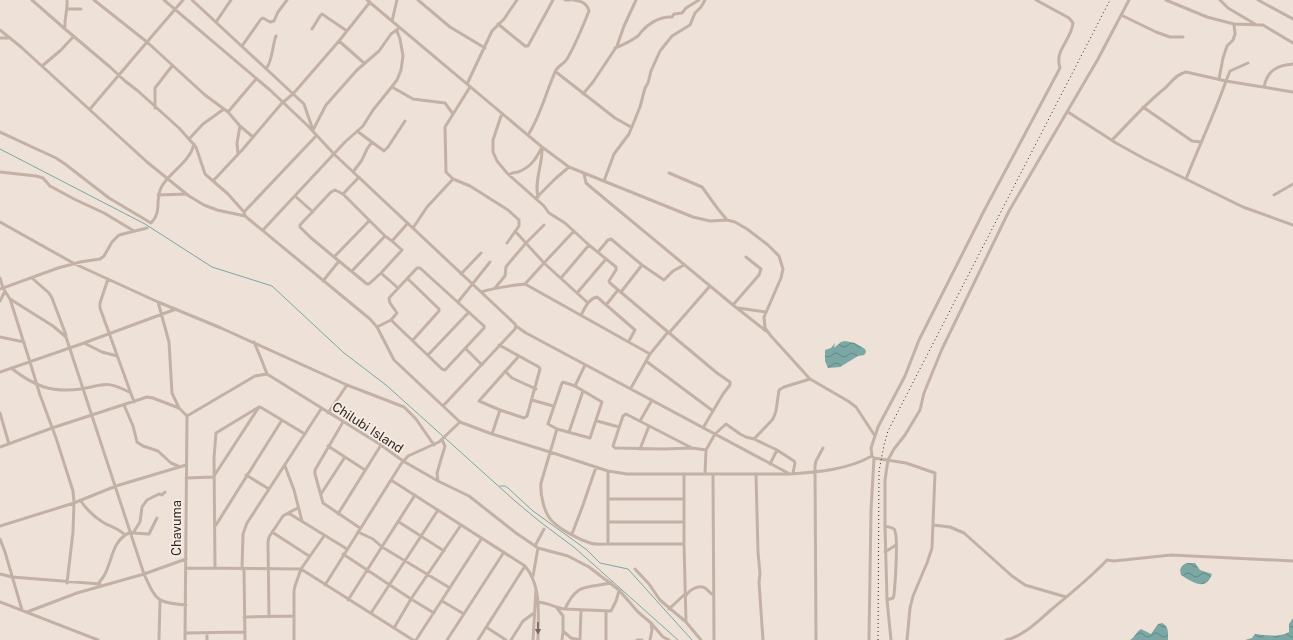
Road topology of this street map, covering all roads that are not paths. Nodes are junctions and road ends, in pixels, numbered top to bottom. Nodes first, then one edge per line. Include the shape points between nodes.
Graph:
1 (32, 0) edge
2 (67, 0) edge
3 (94, 0) edge
4 (164, 0) edge
5 (183, 0) edge
6 (192, 0) edge
7 (230, 0) edge
8 (287, 0) edge
9 (397, 0) edge
10 (418, 0) edge
11 (517, 0) edge
12 (553, 0) edge
13 (565, 0) edge
14 (570, 0) edge
15 (573, 0) edge
16 (636, 0) edge
17 (699, 0) edge
18 (705, 0) edge
19 (1036, 0) edge
20 (1129, 0) edge
21 (1166, 0) edge
22 (1220, 0) edge
23 (1258, 0) edge
24 (368, 1) edge
25 (67, 9) junction
26 (81, 9) dead end
27 (174, 9) junction
28 (1121, 15) junction
29 (1293, 18) edge
30 (392, 21) junction
31 (216, 22) junction
32 (498, 24) junction
33 (1234, 24) junction
34 (1255, 24) junction
35 (65, 29) junction
36 (312, 29) dead end
37 (398, 29) junction
38 (0, 30) edge
39 (347, 30) junction
40 (74, 36) junction
41 (276, 36) dead end
42 (1183, 37) dead end
43 (0, 38) edge
44 (10, 38) junction
45 (339, 41) junction
46 (147, 42) junction
47 (1293, 43) edge
48 (242, 46) junction
49 (485, 48) junction
50 (616, 48) junction
51 (364, 63) junction
52 (1248, 63) dead end
53 (1293, 64) edge
54 (42, 66) junction
55 (172, 66) junction
56 (266, 69) junction
57 (556, 72) junction
58 (119, 75) junction
59 (256, 79) junction
60 (1219, 79) junction
61 (1226, 81) junction
62 (468, 86) junction
63 (392, 87) junction
64 (1264, 87) junction
65 (1293, 92) edge
66 (293, 94) junction
67 (583, 94) junction
68 (282, 103) junction
69 (155, 108) junction
70 (1143, 108) junction
71 (90, 109) junction
72 (224, 109) junction
73 (228, 112) junction
74 (1068, 112) junction
75 (453, 114) junction
76 (503, 114) junction
77 (405, 121) dead end
78 (240, 126) junction
79 (631, 127) junction
80 (313, 131) junction
81 (357, 131) junction
82 (0, 132) edge
83 (528, 135) junction
84 (316, 136) junction
85 (253, 137) junction
86 (189, 139) junction
87 (1112, 140) junction
88 (372, 142) junction
89 (1201, 142) junction
90 (194, 144) junction
91 (542, 147) junction
92 (238, 154) junction
93 (334, 154) junction
94 (569, 167) junction
95 (0, 172) edge
96 (353, 172) junction
97 (669, 173) dead end
98 (584, 174) junction
99 (509, 175) junction
100 (359, 177) junction
101 (453, 178) junction
102 (168, 179) junction
103 (1186, 179) junction
104 (213, 181) junction
105 (604, 181) junction
106 (1293, 184) edge
107 (186, 194) junction
108 (343, 194) junction
109 (158, 195) junction
110 (1274, 195) dead end
111 (295, 196) junction
112 (537, 198) junction
113 (244, 212) junction
114 (313, 212) junction
115 (245, 216) junction
116 (727, 220) junction
117 (369, 221) junction
118 (0, 222) edge
119 (408, 223) junction
120 (544, 225) dead end
121 (1293, 225) edge
122 (147, 228) dead end
123 (413, 228) junction
124 (263, 230) junction
125 (134, 231) junction
126 (515, 231) junction
127 (574, 231) junction
128 (385, 236) junction
129 (392, 241) junction
130 (506, 243) dead end
131 (526, 243) junction
132 (589, 245) junction
133 (598, 252) junction
134 (481, 253) dead end
135 (334, 257) junction
136 (746, 257) dead end
137 (606, 259) junction
138 (339, 261) junction
139 (490, 262) dead end
140 (544, 262) junction
141 (75, 264) junction
142 (642, 264) junction
143 (684, 264) junction
144 (352, 271) junction
145 (382, 273) junction
146 (461, 274) junction
147 (32, 278) junction
148 (561, 278) junction
149 (0, 279) edge
150 (108, 279) junction
151 (408, 279) junction
152 (323, 281) junction
153 (472, 284) junction
154 (525, 284) junction
155 (710, 286) junction
156 (398, 288) junction
157 (495, 288) junction
158 (3, 290) edge
159 (620, 291) junction
160 (481, 292) junction
161 (577, 293) junction
162 (10, 299) junction
163 (0, 301) edge
164 (158, 302) junction
165 (458, 302) junction
166 (588, 303) junction
167 (606, 305) junction
168 (734, 307) junction
169 (176, 309) junction
170 (468, 312) junction
171 (766, 312) junction
172 (161, 314) junction
173 (581, 315) junction
174 (391, 320) junction
175 (516, 326) junction
176 (377, 328) junction
177 (669, 332) junction
178 (767, 332) junction
179 (110, 333) junction
180 (0, 337) edge
181 (66, 337) junction
182 (412, 340) junction
183 (629, 341) junction
184 (24, 342) junction
185 (254, 342) junction
186 (84, 343) junction
187 (499, 346) junction
188 (70, 347) junction
189 (466, 349) junction
190 (650, 354) junction
191 (428, 355) junction
192 (117, 356) junction
193 (520, 356) junction
194 (646, 361) junction
195 (30, 362) junction
196 (482, 365) junction
197 (585, 365) junction
198 (11, 368) junction
199 (505, 371) junction
200 (0, 372) edge
201 (267, 374) junction
202 (810, 379) junction
203 (38, 385) junction
204 (347, 385) junction
205 (575, 386) junction
206 (84, 388) junction
207 (631, 388) junction
208 (536, 389) junction
209 (583, 391) junction
210 (129, 392) junction
211 (532, 400) junction
212 (652, 400) junction
213 (134, 402) junction
214 (124, 405) junction
215 (443, 406) junction
216 (553, 406) junction
217 (259, 407) junction
218 (179, 408) junction
219 (321, 409) junction
220 (500, 410) junction
221 (713, 411) junction
222 (0, 413) edge
223 (328, 413) junction
224 (92, 416) junction
225 (186, 416) junction
226 (282, 420) junction
227 (597, 421) junction
228 (640, 421) junction
229 (343, 422) junction
230 (460, 422) junction
231 (649, 426) junction
232 (52, 428) junction
233 (557, 428) junction
234 (618, 428) junction
235 (703, 428) junction
236 (569, 432) junction
237 (305, 434) junction
238 (492, 434) junction
239 (715, 434) junction
240 (875, 436) junction
241 (442, 439) junction
242 (754, 439) junction
243 (9, 444) junction
244 (381, 445) junction
245 (434, 445) junction
246 (328, 446) junction
247 (0, 447) edge
248 (692, 448) junction
249 (823, 448) dead end
250 (640, 449) junction
251 (706, 450) junction
252 (776, 450) junction
253 (550, 452) junction
254 (873, 456) junction
255 (345, 457) junction
256 (888, 460) junction
257 (403, 461) junction
258 (770, 464) junction
259 (186, 465) junction
260 (178, 466) junction
261 (285, 466) junction
262 (596, 467) junction
263 (365, 470) junction
264 (608, 471) junction
265 (815, 472) junction
266 (684, 474) junction
267 (705, 474) junction
268 (713, 474) junction
269 (756, 474) junction
270 (791, 474) junction
271 (246, 475) junction
272 (214, 477) junction
273 (186, 478) junction
274 (391, 480) junction
275 (438, 481) junction
276 (116, 486) junction
277 (269, 489) junction
278 (165, 492) dead end
279 (321, 495) junction
280 (415, 495) junction
281 (608, 499) junction
282 (684, 499) junction
283 (80, 500) junction
284 (74, 502) junction
285 (298, 508) junction
286 (438, 510) junction
287 (288, 513) junction
288 (338, 514) junction
289 (157, 518) dead end
290 (302, 521) junction
291 (399, 522) junction
292 (608, 522) junction
293 (684, 522) junction
294 (461, 525) junction
295 (933, 525) junction
296 (0, 526) edge
297 (215, 526) junction
298 (885, 526) junction
299 (360, 528) junction
300 (544, 529) dead end
301 (272, 532) junction
302 (358, 532) junction
303 (131, 533) junction
304 (572, 534) junction
305 (125, 535) junction
306 (324, 536) junction
307 (421, 536) junction
308 (482, 538) junction
309 (0, 539) edge
310 (608, 544) junction
311 (684, 544) junction
312 (896, 545) junction
313 (382, 547) junction
314 (537, 547) junction
315 (346, 549) junction
316 (444, 551) junction
317 (504, 552) junction
318 (885, 552) junction
319 (344, 554) junction
320 (309, 556) junction
321 (186, 559) junction
322 (405, 561) junction
323 (1293, 561) edge
324 (525, 566) junction
325 (186, 568) junction
326 (215, 568) junction
327 (268, 568) junction
328 (243, 569) junction
329 (301, 569) junction
330 (635, 569) dead end
331 (368, 570) junction
332 (0, 574) edge
333 (144, 574) junction
334 (428, 574) junction
335 (532, 576) junction
336 (12, 577) junction
337 (67, 583) junction
338 (611, 583) junction
339 (98, 584) junction
340 (103, 585) junction
341 (325, 585) junction
342 (389, 585) junction
343 (450, 588) junction
344 (536, 589) junction
345 (619, 590) junction
346 (713, 595) junction
347 (684, 596) junction
348 (1066, 597) junction
349 (411, 599) junction
350 (348, 600) junction
351 (887, 600) junction
352 (160, 601) junction
353 (442, 601) junction
354 (0, 602) edge
355 (538, 602) junction
356 (186, 605) junction
357 (555, 606) junction
358 (669, 608) junction
359 (565, 609) junction
360 (22, 610) junction
361 (581, 610) junction
362 (606, 611) junction
363 (27, 612) junction
364 (434, 612) junction
365 (534, 612) junction
366 (371, 613) junction
367 (464, 614) junction
368 (294, 616) junction
369 (244, 617) junction
370 (269, 617) junction
371 (686, 622) junction
372 (651, 623) junction
373 (486, 627) junction
374 (394, 628) junction
375 (563, 631) junction
376 (245, 632) junction
377 (185, 633) junction
378 (207, 633) junction
379 (94, 638) junction
380 (407, 638) edge
381 (89, 640) edge
382 (98, 640) edge
383 (159, 640) edge
384 (185, 640) edge
385 (207, 640) edge
386 (245, 640) edge
387 (294, 640) edge
388 (413, 640) edge
389 (416, 640) edge
390 (447, 640) edge
391 (478, 640) edge
392 (506, 640) edge
393 (511, 640) edge
394 (533, 640) edge
395 (538, 640) edge
396 (562, 640) edge
397 (580, 640) edge
398 (606, 640) edge
399 (637, 640) edge
400 (642, 640) edge
401 (650, 640) edge
402 (669, 640) edge
403 (701, 640) edge
404 (714, 640) edge
405 (763, 640) edge
406 (816, 640) edge
407 (869, 640) edge
408 (892, 640) edge
409 (907, 640) edge
410 (1006, 640) edge

1 - 35 street
2 - 25 street
3 - 46 street
4 - 27 street
5 - 27 street
6 - 31 street
7 - 31 street
8 - 48 street via 274,21 261,19
9 - 30 street
10 - 49 street via 450,27
11 - 32 street
12 - 32 street via 528,46
13 - 14 street
15 - 57 street via 583,3 589,11 566,61
16 - 50 street
17 - 50 street via 682,13 651,22 639,36
18 - 79 street via 690,24 672,36 660,51
19 - 240 street via 1069,18 1073,23 1058,57 1060,68 919,340 905,376
20 - 28 street
21 - 33 street via 1206,17
22 - 34 street via 1228,8
23 - 29 street
24 - 30 street
24 - 39 street
25 - 26 street
25 - 35 street
27 - 46 street
27 - 59 street
28 - 42 street via 1170,37
28 - 74 street
30 - 37 street
31 - 48 street
32 - 49 street
33 - 34 street
33 - 60 street via 1235,34 1227,46
34 - 47 street via 1263,25
35 - 40 street
36 - 39 street via 322,14
37 - 51 street via 391,34 379,51
37 - 62 street
37 - 63 street via 403,56 399,75
38 - 44 street
39 - 45 street
40 - 54 street
40 - 58 street
41 - 56 street via 271,60
43 - 44 street
44 - 54 street
45 - 51 street
45 - 66 street
46 - 55 street
46 - 58 street
48 - 56 street
49 - 62 street
50 - 67 street
51 - 80 street via 326,106
52 - 61 street via 1230,71
53 - 64 street via 1278,66 1267,78
54 - 71 street
55 - 69 street via 155,88
55 - 72 street
56 - 66 street
57 - 67 street
57 - 83 street via 537,120
58 - 69 street
58 - 71 street
59 - 68 street
59 - 73 street
60 - 61 street
60 - 70 street via 1184,72 1174,78
61 - 64 street
61 - 89 street
62 - 75 street
62 - 76 street
63 - 75 street via 413,99 445,103
63 - 81 street
64 - 65 street
66 - 68 street
66 - 80 street via 304,104
67 - 79 street
68 - 80 street
68 - 85 street
69 - 86 street
70 - 87 street
70 - 89 street via 1192,141
71 - 102 street via 146,162
72 - 73 street
72 - 86 street via 203,124
73 - 78 street
74 - 87 street
74 - 256 street via 1009,211 942,349 924,393 920,410
75 - 101 street via 445,131 446,172
76 - 83 street
76 - 99 street via 493,140 493,148 494,156
77 - 88 street via 385,151
78 - 85 street
78 - 92 street
79 - 105 street via 614,154
80 - 84 street
81 - 88 street
81 - 93 street
82 - 109 street via 66,164 109,198 151,224 158,214
83 - 91 street
84 - 93 street
84 - 113 street
85 - 92 street
86 - 90 street
87 - 103 street
88 - 96 street
89 - 103 street
90 - 102 street via 191,152
90 - 104 street via 199,152 204,172
91 - 94 street
91 - 99 street via 532,163
91 - 112 street
92 - 104 street
93 - 96 street
93 - 111 street
94 - 98 street
94 - 112 street
95 - 125 street via 43,178 50,186
96 - 100 street
97 - 116 street via 702,187
98 - 105 street
98 - 143 street via 586,183
99 - 112 street
100 - 108 street
100 - 119 street
101 - 123 street via 427,207
101 - 126 street via 508,210 520,222
102 - 107 street
102 - 109 street
103 - 121 street via 1243,207
104 - 113 street
105 - 116 street via 693,217 710,221
106 - 110 street
107 - 109 street
107 - 115 street via 217,210
108 - 114 street via 333,190
108 - 117 street
111 - 114 street
111 - 124 street
112 - 127 street via 551,215
113 - 115 street
114 - 135 street via 300,228
115 - 124 street
116 - 171 street via 747,229 779,256 783,269 782,278
117 - 128 street
117 - 135 street
118 - 141 street
119 - 123 street
119 - 129 street
120 - 131 street
122 - 125 street
123 - 146 street
124 - 152 street
125 - 141 street via 115,239 102,259
126 - 130 street
126 - 131 street
127 - 132 street
127 - 140 street
128 - 129 street
128 - 144 street
129 - 145 street via 402,250
131 - 140 street
131 - 157 street via 506,267 505,276
132 - 133 street
132 - 148 street
133 - 137 street
133 - 142 street via 608,240 611,240
134 - 146 street
135 - 138 street
136 - 168 street via 761,269
137 - 159 street via 617,268 609,281
137 - 161 street
138 - 144 street
138 - 152 street
139 - 153 street
140 - 148 street
140 - 154 street
141 - 147 street
141 - 150 street
142 - 143 street via 664,280
142 - 159 street
143 - 155 street
144 - 145 street via 367,284
145 - 156 street
146 - 153 street
147 - 158 street
147 - 181 street via 52,298
148 - 161 street
149 - 158 street
150 - 164 street
150 - 179 street via 99,306
151 - 156 street
151 - 165 street via 417,268 420,268
151 - 182 street via 439,309
152 - 176 street via 370,319
153 - 160 street
153 - 165 street
154 - 157 street
154 - 173 street
155 - 168 street
155 - 177 street
156 - 174 street via 389,298 397,313
157 - 160 street
158 - 162 street
158 - 163 street
159 - 167 street
159 - 177 street
160 - 175 street
161 - 166 street
162 - 181 street
162 - 184 street
164 - 169 street
164 - 172 street
165 - 170 street
166 - 167 street via 597,297
166 - 173 street
167 - 183 street via 635,330
168 - 171 street
168 - 178 street
169 - 172 street
169 - 185 street
170 - 189 street via 484,328
170 - 191 street
171 - 178 street via 764,322
172 - 179 street
172 - 218 street via 169,342 172,393
173 - 183 street
174 - 176 street
174 - 182 street
175 - 187 street
175 - 197 street
176 - 215 street via 394,360
177 - 190 street
177 - 221 street via 730,382
178 - 202 street
179 - 186 street
179 - 192 street
180 - 184 street
181 - 188 street
182 - 191 street
183 - 190 street
184 - 195 street
185 - 201 street
185 - 204 street
186 - 188 street
186 - 192 street
187 - 193 street
187 - 196 street
188 - 195 street
188 - 206 street
189 - 191 street via 445,370
189 - 196 street
190 - 194 street
192 - 210 street
193 - 199 street
193 - 208 street via 540,369
194 - 207 street
194 - 221 street
195 - 198 street
195 - 203 street
196 - 215 street
197 - 205 street
197 - 207 street
198 - 200 street
198 - 203 street
199 - 208 street via 512,378
199 - 220 street via 479,401
201 - 219 street, Chilubi Island
201 - 225 street via 255,376
202 - 240 street via 856,407
202 - 242 street via 779,390 773,419
203 - 206 street via 55,389
203 - 232 street
204 - 223 street
204 - 245 street via 404,407
205 - 209 street
205 - 216 street via 562,383
206 - 210 street via 109,384
206 - 224 street
207 - 212 street
208 - 211 street
209 - 227 street via 602,402
209 - 236 street
210 - 213 street
211 - 216 street
211 - 220 street via 526,417
212 - 228 street
212 - 235 street
213 - 214 street
213 - 218 street via 147,397
214 - 224 street
214 - 260 street via 137,442 158,451
215 - 230 street
216 - 233 street via 548,424
217 - 226 street
217 - 272 street
217 - 272 street via 216,433
218 - 225 street
219 - 223 street, Chilubi Island
219 - 237 street
220 - 238 street
221 - 235 street
222 - 243 street
223 - 229 street, Chilubi Island
224 - 232 street
224 - 276 street
225 - 259 street, Chavuma
226 - 237 street
226 - 271 street
227 - 234 street
227 - 236 street via 590,438
228 - 231 street
228 - 234 street via 624,415
229 - 244 street, Chilubi Island
229 - 246 street
230 - 238 street
230 - 241 street
231 - 248 street
231 - 250 street
232 - 243 street
232 - 284 street
233 - 236 street
233 - 253 street
234 - 250 street via 614,447
235 - 239 street
237 - 261 street
238 - 253 street
239 - 242 street via 726,424 740,434
239 - 251 street
239 - 258 street
240 - 254 street via 871,448
241 - 245 street
241 - 275 street via 445,446 437,473
242 - 252 street
243 - 247 street
244 - 257 street, Chilubi Island
244 - 263 street
245 - 257 street via 408,456
246 - 255 street
246 - 279 street via 315,470
248 - 250 street
248 - 251 street
249 - 265 street via 816,461
251 - 267 street
252 - 258 street
252 - 270 street via 795,462
253 - 262 street
253 - 304 street via 541,483 541,498 551,520
254 - 256 street
254 - 265 street via 859,462
254 - 407 street
255 - 263 street
255 - 279 street
256 - 295 street via 935,473
256 - 298 street via 885,480
257 - 274 street, Chilubi Island
257 - 275 street
258 - 270 street
259 - 260 street
259 - 273 street, Chavuma
260 - 276 street
261 - 277 street
261 - 285 street
262 - 264 street
262 - 304 street
263 - 288 street
264 - 266 street via 627,474
264 - 281 street
265 - 270 street
265 - 406 street
266 - 267 street
266 - 282 street
267 - 268 street
268 - 269 street
268 - 346 street
269 - 270 street
269 - 405 street
271 - 277 street
271 - 297 street
272 - 273 street
272 - 297 street
273 - 321 street, Chavuma
274 - 280 street
274 - 299 street, Chilubi Island
275 - 314 street via 469,496
276 - 283 street
276 - 303 street
277 - 328 street via 245,528 242,542
278 - 303 street via 147,500 142,507 139,524
279 - 288 street via 325,506
280 - 286 street
280 - 291 street
281 - 282 street
281 - 292 street
282 - 293 street
283 - 284 street
283 - 305 street via 94,516
284 - 296 street
284 - 337 street
285 - 287 street
285 - 290 street
286 - 294 street
286 - 307 street
287 - 290 street
287 - 301 street
288 - 299 street
289 - 303 street via 149,534
290 - 306 street
291 - 307 street
291 - 313 street
292 - 293 street
292 - 310 street
293 - 311 street
294 - 308 street
294 - 316 street
295 - 348 street via 950,527 964,533 1025,585
295 - 409 street via 930,554 910,608
297 - 326 street
298 - 312 street via 895,530
298 - 318 street
299 - 302 street, Chilubi Island
300 - 314 street
301 - 320 street
301 - 327 street via 268,542
302 - 313 street via 373,539
302 - 315 street, Chilubi Island
303 - 305 street
303 - 333 street
304 - 310 street via 590,543
305 - 339 street via 112,551 105,574
306 - 315 street
306 - 320 street
307 - 316 street
307 - 322 street
308 - 317 street
308 - 343 street
309 - 336 street
310 - 311 street
311 - 347 street
312 - 318 street
312 - 351 street via 894,595
313 - 322 street
313 - 331 street
314 - 335 street
314 - 338 street via 581,562
315 - 319 street, Chilubi Island
316 - 334 street
317 - 324 street
317 - 367 street
318 - 351 street
319 - 331 street
319 - 341 street, Chilubi Island
320 - 329 street
321 - 325 street, Chavuma
321 - 333 street
322 - 334 street
322 - 342 street
323 - 348 street via 1171,555 1107,560
324 - 335 street
324 - 373 street
325 - 326 street
325 - 356 street, Chavuma
326 - 328 street
327 - 328 street
327 - 329 street
327 - 370 street
328 - 369 street
329 - 341 street
329 - 368 street via 295,586
330 - 358 street
331 - 342 street
331 - 350 street
332 - 336 street
333 - 340 street
333 - 352 street
334 - 343 street
334 - 349 street
335 - 344 street
336 - 337 street
336 - 360 street
337 - 339 street
338 - 345 street
338 - 359 street via 579,589 572,595
339 - 340 street
340 - 363 street
341 - 350 street
342 - 349 street
342 - 366 street
343 - 353 street
344 - 355 street
344 - 365 street
345 - 362 street via 614,607 611,611
345 - 372 street
346 - 347 street via 705,588 700,588
346 - 404 street
347 - 358 street
347 - 371 street
348 - 410 street via 1029,629
349 - 364 street
349 - 374 street
350 - 366 street
351 - 408 street
352 - 356 street
352 - 383 street
353 - 364 street
353 - 367 street
354 - 360 street
355 - 357 street
355 -> 395 street
356 - 377 street, Chavuma
357 - 359 street
357 - 375 street via 563,616
358 - 371 street
359 - 361 street
360 - 363 street
361 - 362 street
361 - 397 street
362 - 398 street
363 - 379 street
364 - 389 street
365 - 393 street via 523,621
365 - 394 street
366 - 374 street
367 - 390 street
368 - 370 street
368 - 387 street
369 - 370 street
369 - 376 street
371 - 403 street
372 - 401 street
372 - 402 street
373 - 391 street
373 - 392 street
374 - 380 street
375 - 396 street
375 - 397 street via 571,638
376 - 378 street
376 - 386 street
377 - 378 street
377 - 384 street, Chavuma
378 - 385 street
379 - 381 street
379 - 382 street
380 - 388 street
399 - 400 street

